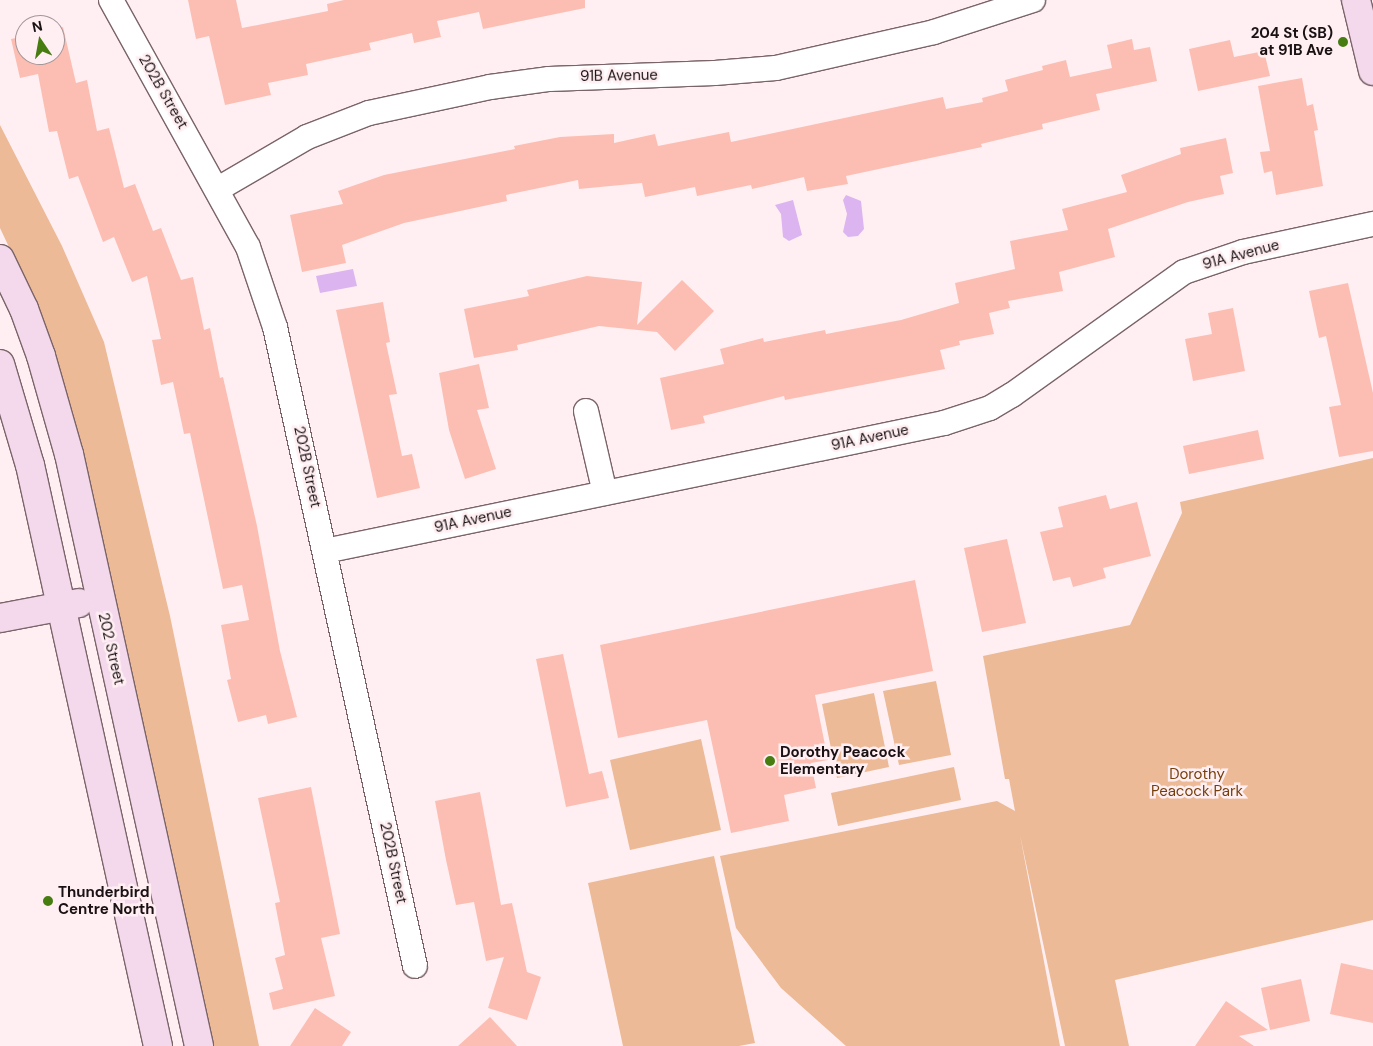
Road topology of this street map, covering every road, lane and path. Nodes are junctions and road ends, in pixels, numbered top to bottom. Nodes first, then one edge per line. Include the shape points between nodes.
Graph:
1 (110, 0) edge
2 (1033, 0) edge
3 (1356, 0) edge
4 (1373, 71) edge
5 (218, 189) junction
6 (1373, 224) edge
7 (0, 259) edge
8 (0, 364) edge
9 (586, 411) dead end
10 (605, 494) junction
11 (326, 551) junction
12 (100, 599) junction
13 (62, 606) junction
14 (0, 618) edge
15 (415, 966) dead end
16 (158, 1046) edge
17 (199, 1046) edge

1 - 5 street, 202B Street
2 - 5 street, 91B Avenue via 934,32 776,68 715,74 549,79 490,87 369,113 307,137
3 - 4 main road
5 - 11 street, 202B Street via 248,247 275,326
6 - 10 street, 91A Avenue via 1244,252 1184,272 990,408 944,423
7 - 12 main road, 202 Street via 24,309 52,392
8 - 13 main road via 30,465
9 - 10 street
10 - 11 street, 91A Avenue
11 - 15 street, 202B Street
12 - 13 main road
12 - 17 main road, 202 Street
13 - 14 main road
13 - 16 main road

